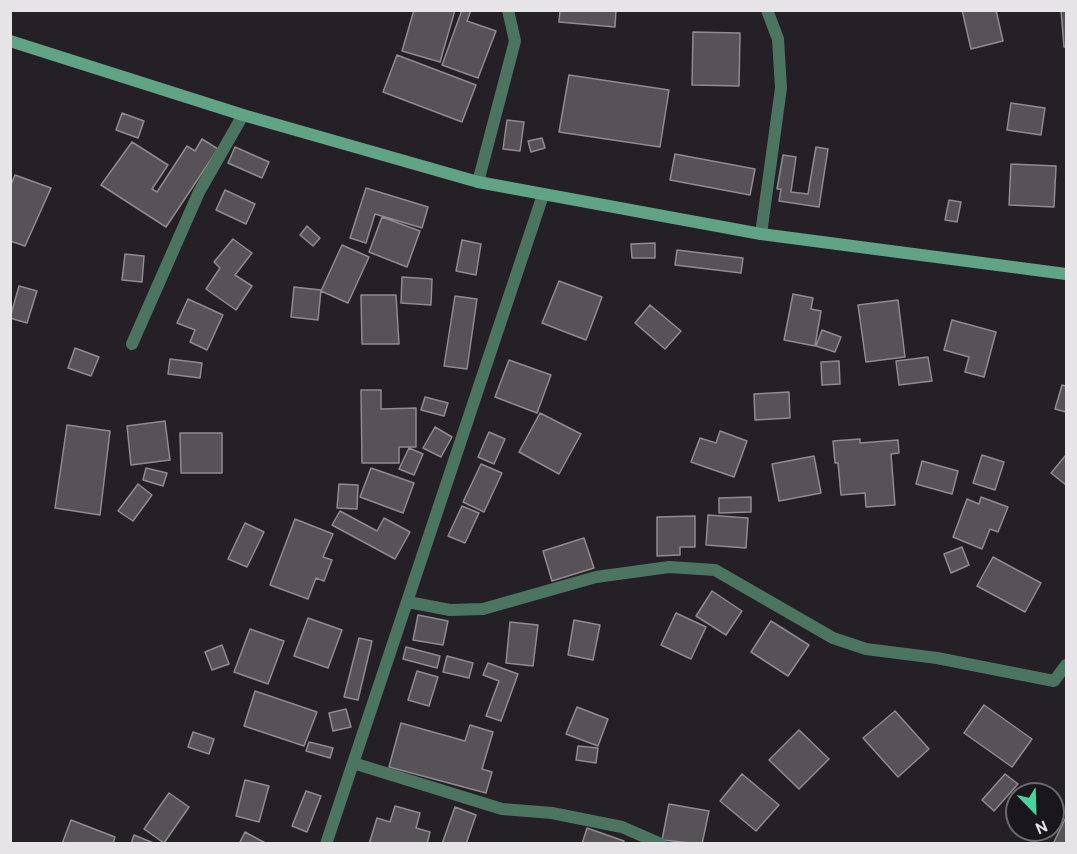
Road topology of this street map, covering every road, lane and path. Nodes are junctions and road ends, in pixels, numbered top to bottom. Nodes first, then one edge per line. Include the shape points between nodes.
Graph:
1 (508, 10) edge
2 (767, 10) edge
3 (10, 41) edge
4 (243, 115) junction
5 (478, 182) junction
6 (543, 195) junction
7 (761, 234) junction
8 (1066, 274) edge
9 (132, 344) dead end
10 (408, 602) junction
11 (1066, 665) edge
12 (353, 763) junction
13 (326, 843) edge
14 (661, 843) edge

1 - 5 street via 515,41
2 - 7 street via 778,39 781,88
3 - 4 main road
4 - 5 main road
4 - 9 street via 199,192
5 - 6 main road
6 - 7 main road
6 - 10 street
7 - 8 main road
10 - 11 street via 450,610 483,609 596,576 669,567 715,570 833,638 866,649 937,658 1054,681
10 - 12 street
12 - 13 street
12 - 14 street via 502,809 552,813 622,827

